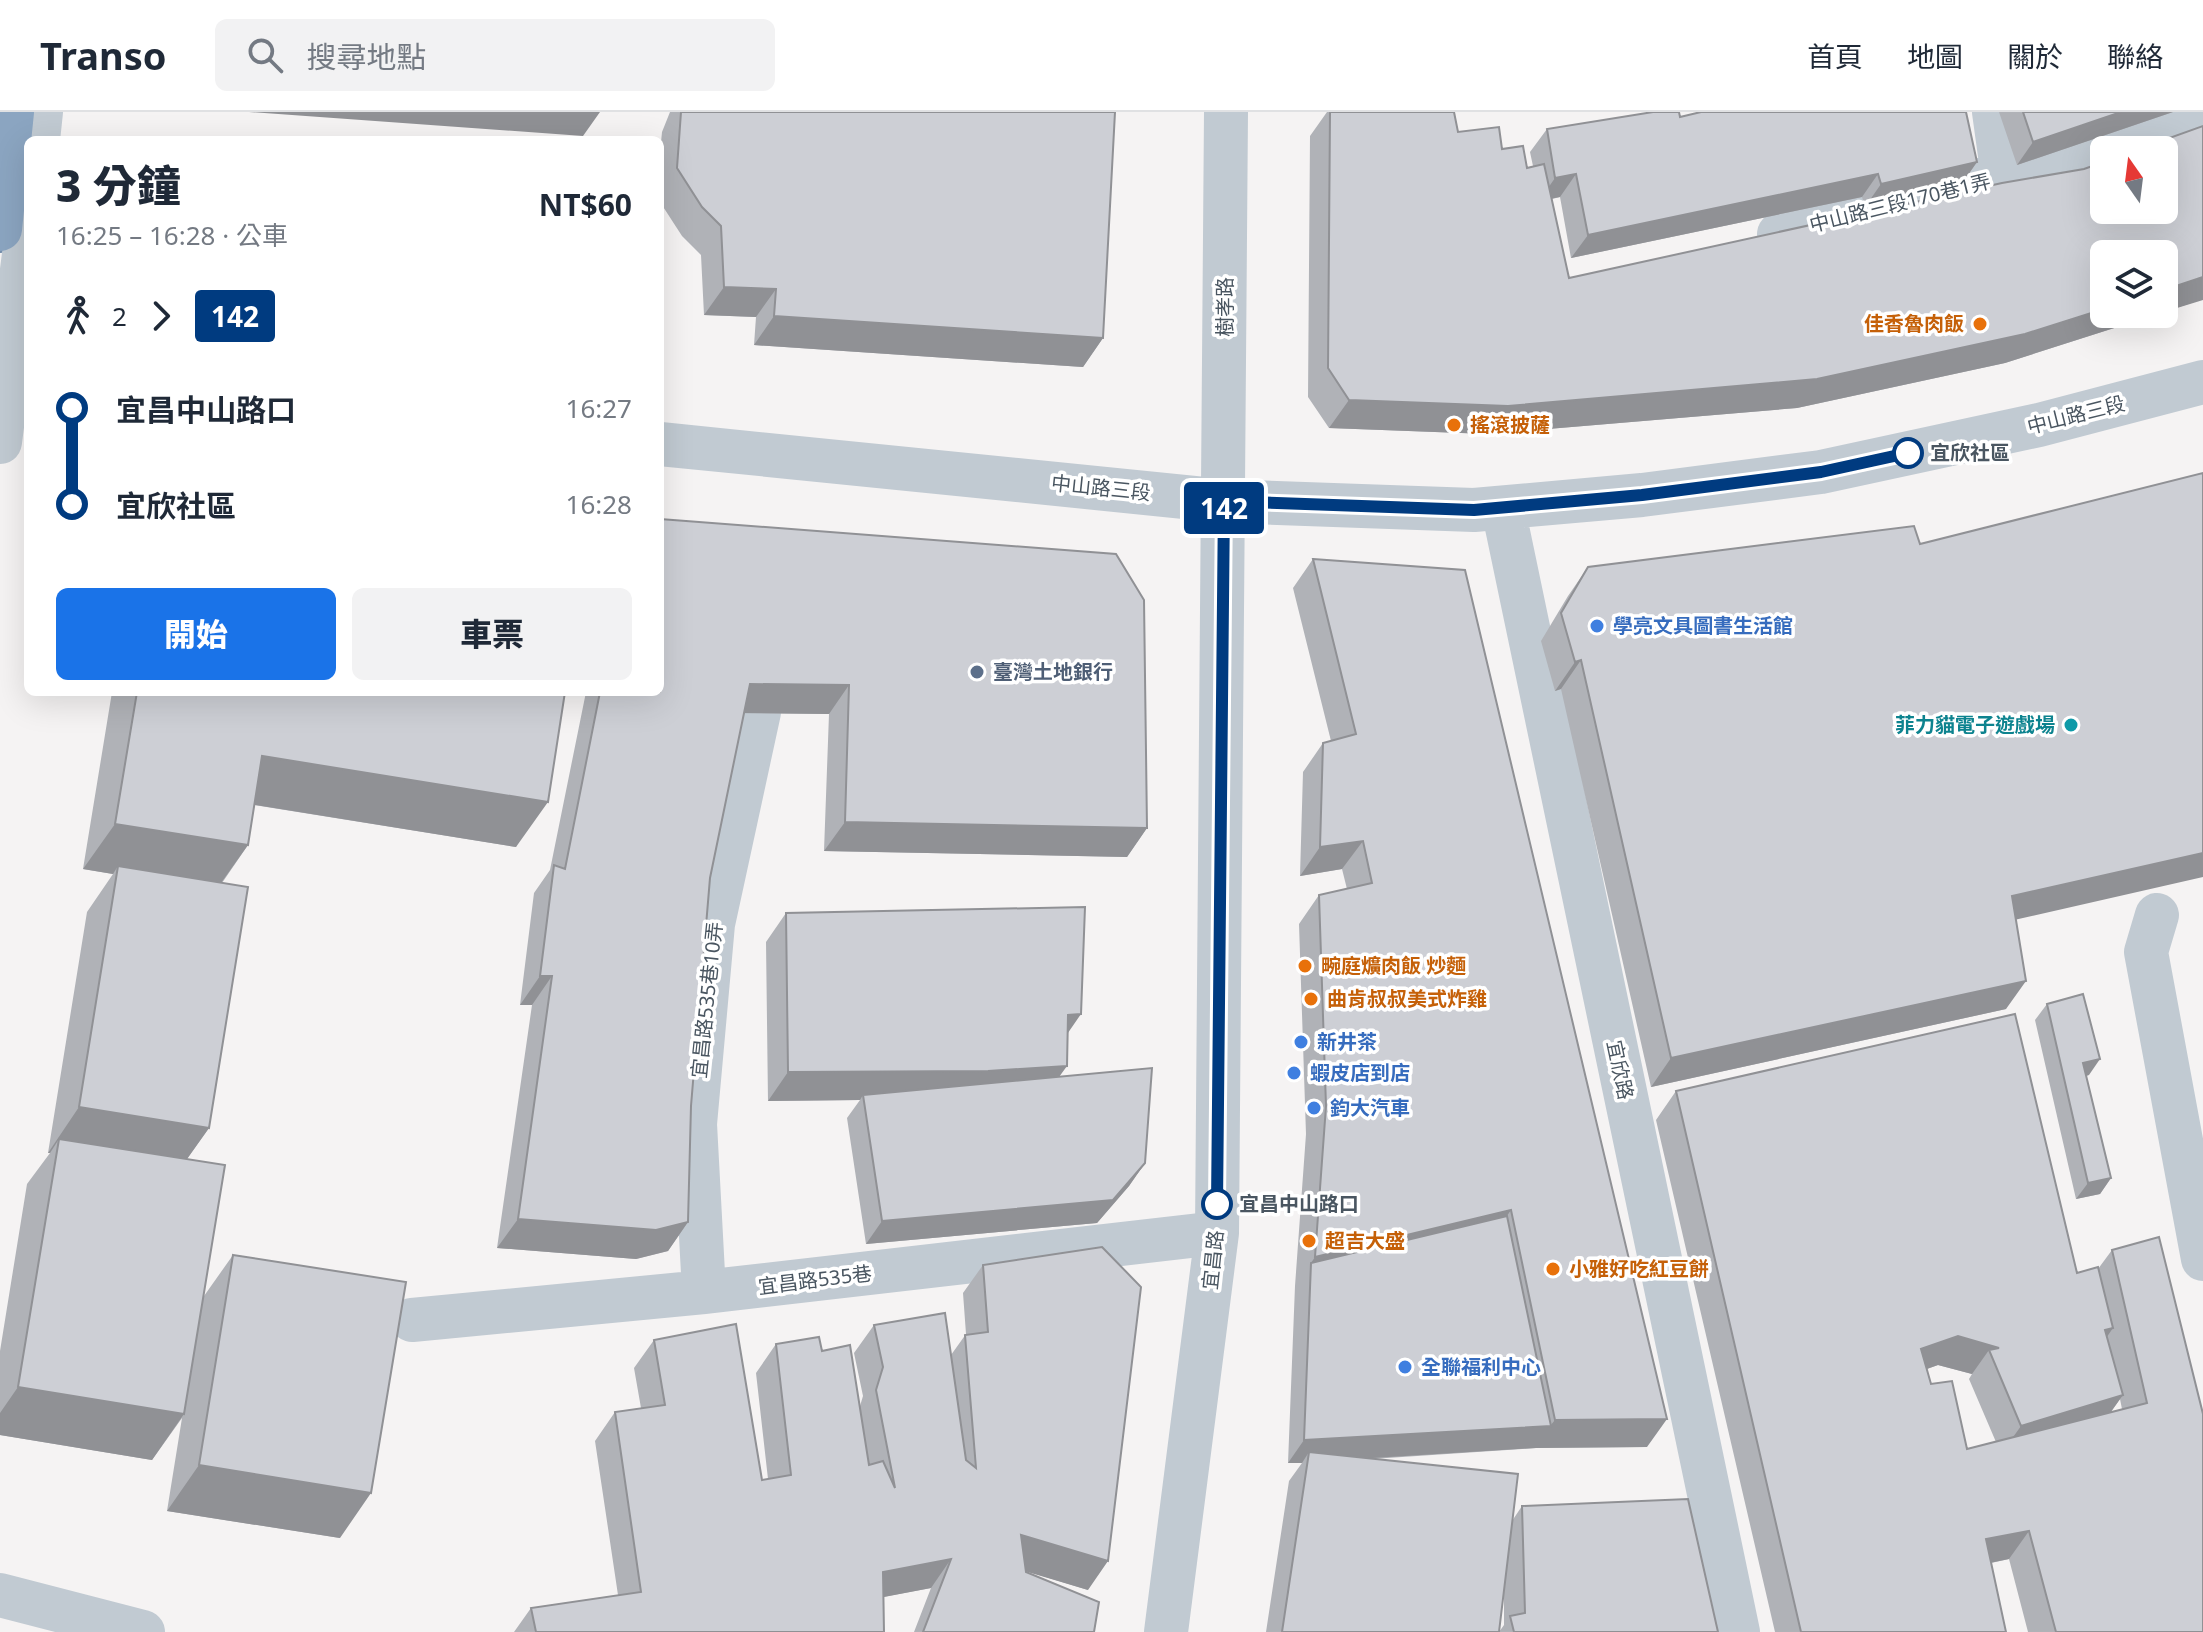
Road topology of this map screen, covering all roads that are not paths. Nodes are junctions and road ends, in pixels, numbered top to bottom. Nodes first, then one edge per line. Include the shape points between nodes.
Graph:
1 (12, 112) edge
2 (41, 112) edge
3 (1226, 112) edge
4 (1994, 112) edge
5 (2193, 119) edge
6 (38, 136) edge
7 (2003, 177) junction
8 (0, 229) edge
9 (1745, 243) edge
10 (24, 263) edge
11 (2203, 382) edge
12 (9, 413) edge
13 (664, 444) edge
14 (1224, 501) junction
15 (1503, 508) junction
16 (759, 712) edge
17 (2157, 915) dead end
18 (1217, 1233) junction
19 (2203, 1259) edge
20 (704, 1292) junction
21 (412, 1320) dead end
22 (0, 1595) edge
23 (143, 1632) edge
24 (1166, 1632) edge
25 (1738, 1632) edge

1 - 8 highway
2 - 6 street
3 - 14 street, 樹孝路
4 - 7 street, 中山路三段170巷1弄
5 - 7 street, 中山路三段170巷1弄
7 - 9 street, 中山路三段170巷1弄
10 - 12 street
11 - 15 street, 中山路三段 via 2039,425 1821,472
13 - 14 street, 中山路三段
14 - 15 street, 中山路三段
14 - 18 street, 宜昌路
15 - 25 street, 宜欣路
16 - 20 street, 宜昌路535巷10弄 via 713,924 695,1124
17 - 19 street via 2146,952
18 - 20 street, 宜昌路535巷
18 - 24 street, 宜昌路
20 - 21 street, 宜昌路535巷
22 - 23 street

